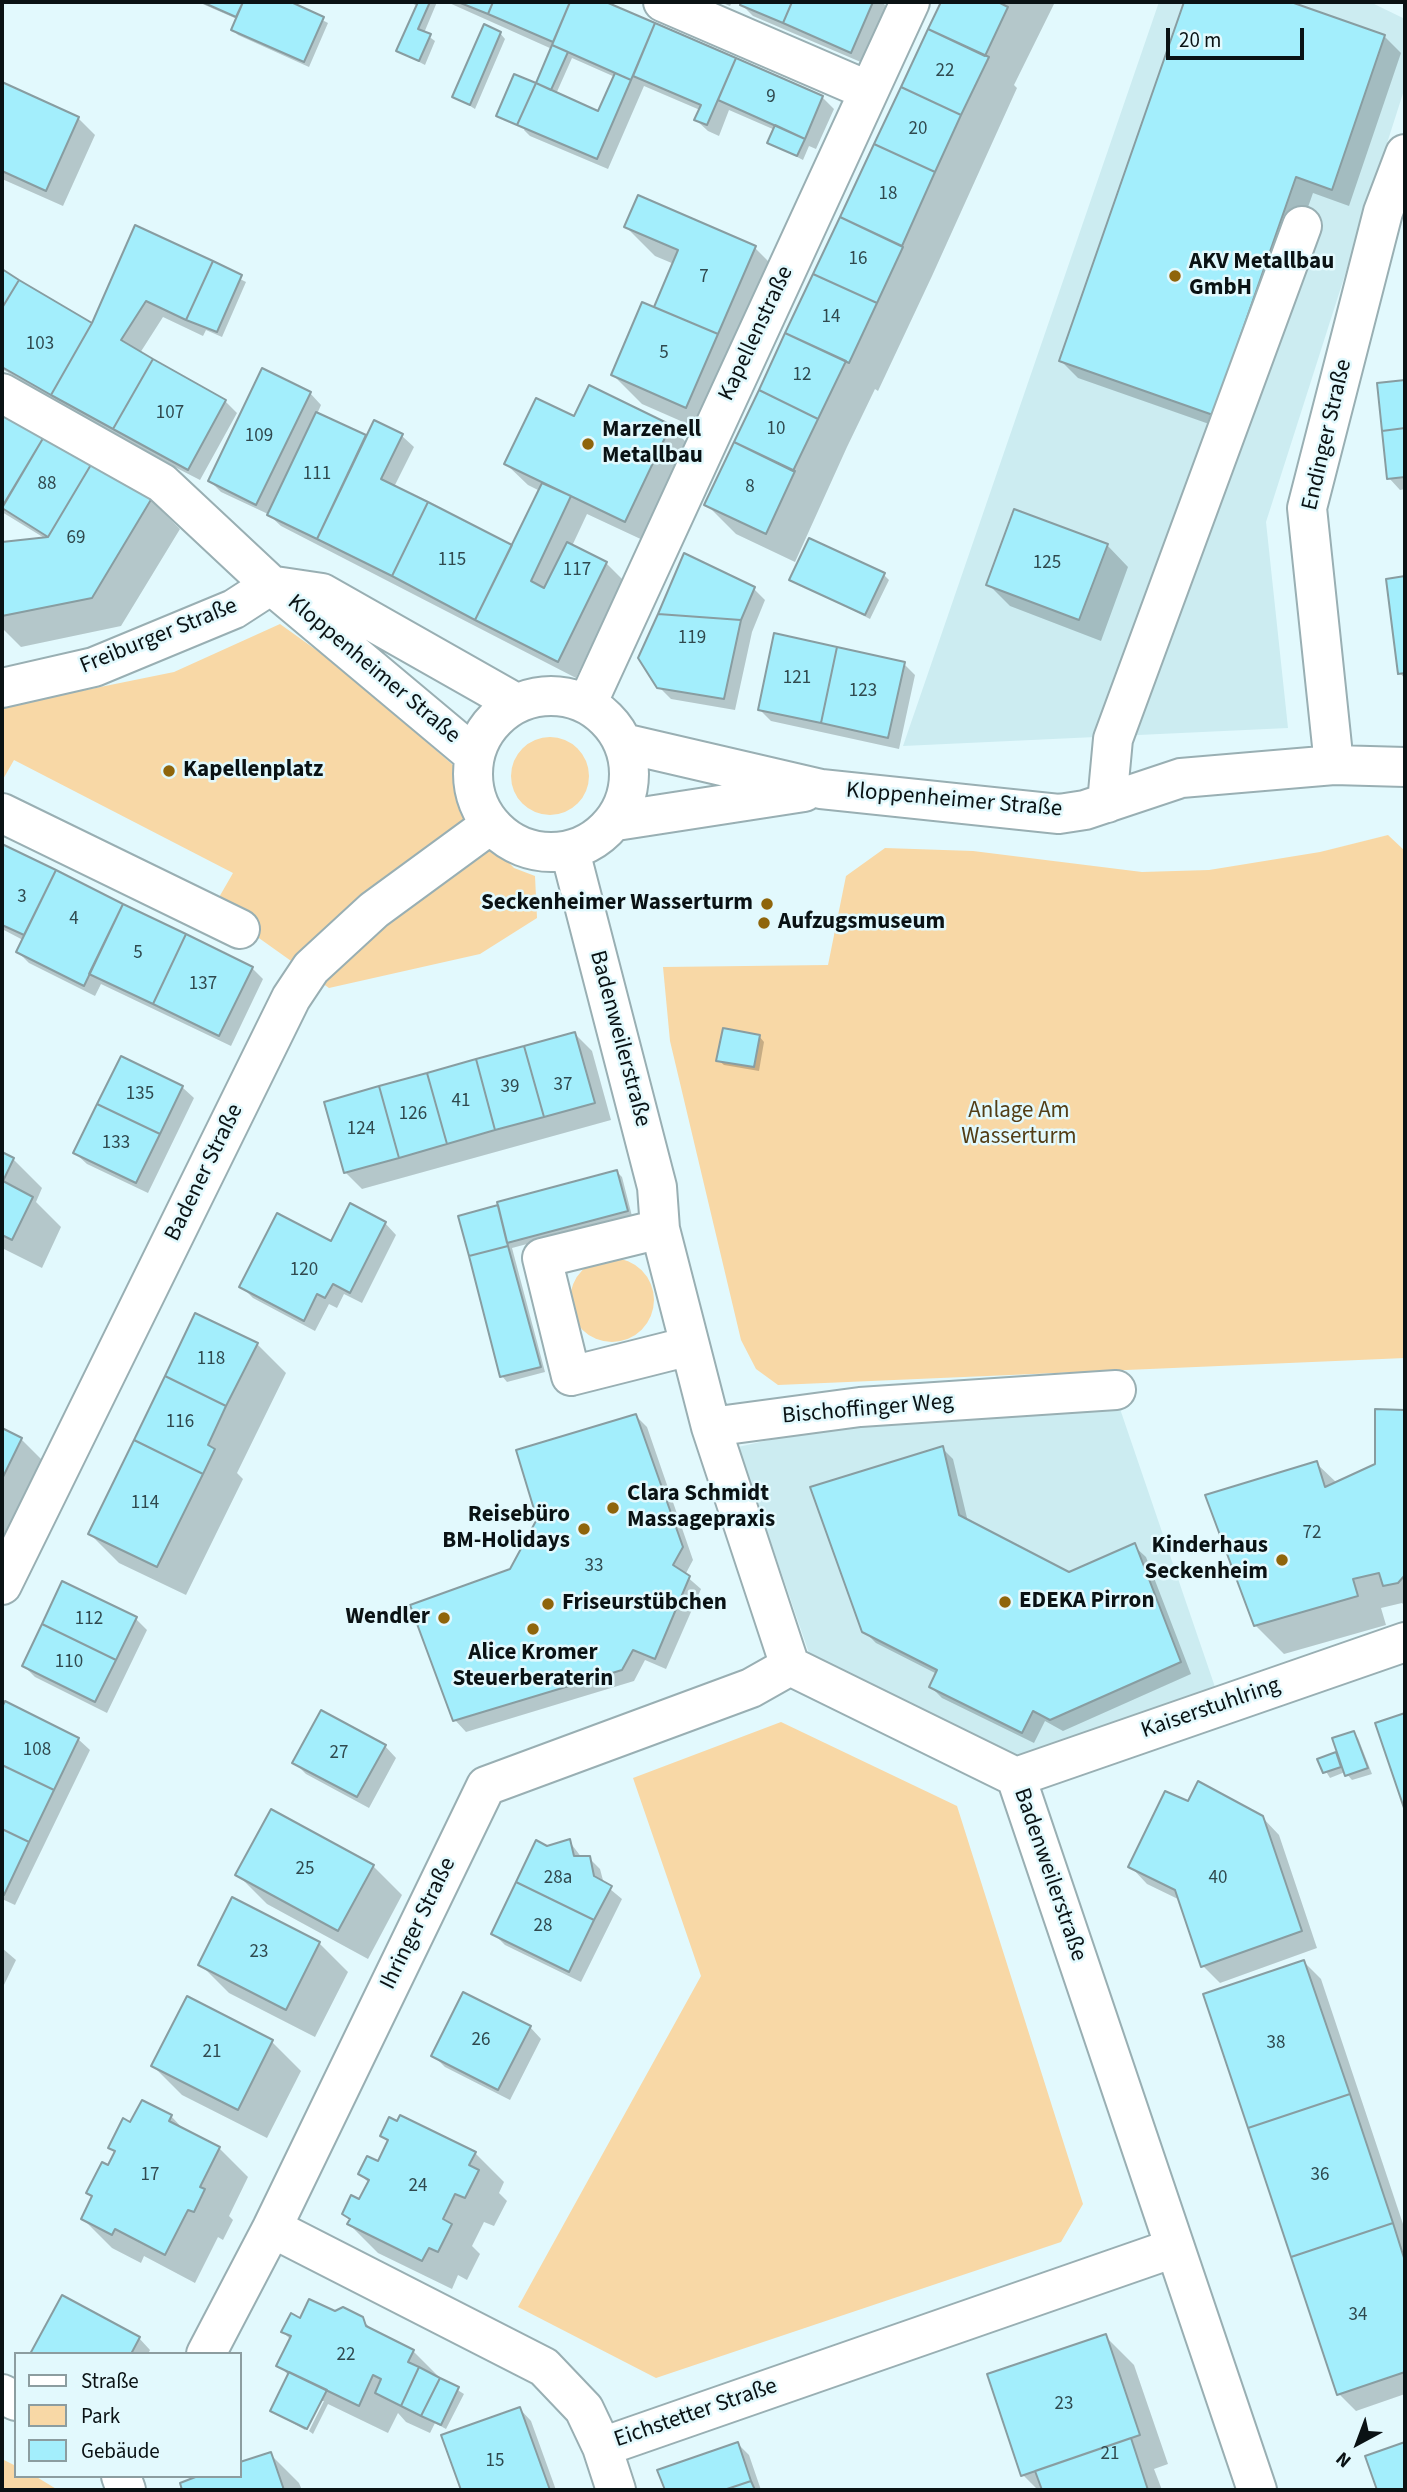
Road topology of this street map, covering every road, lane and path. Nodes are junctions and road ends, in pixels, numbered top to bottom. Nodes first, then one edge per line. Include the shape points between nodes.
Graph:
1 (663, 2) edge
2 (910, 2) edge
3 (869, 91) junction
4 (1405, 154) edge
5 (1303, 226) dead end
6 (2, 393) edge
7 (271, 585) junction
8 (2, 688) edge
9 (516, 704) junction
10 (587, 704) junction
11 (624, 743) junction
12 (1405, 743) edge
13 (474, 755) junction
14 (1334, 765) junction
15 (1405, 766) edge
16 (821, 789) junction
17 (1107, 803) junction
18 (2, 813) edge
19 (616, 821) junction
20 (490, 825) junction
21 (570, 852) junction
22 (240, 929) dead end
23 (660, 1229) junction
24 (690, 1346) junction
25 (1116, 1390) dead end
26 (711, 1427) junction
27 (2, 1585) edge
28 (1405, 1642) edge
29 (790, 1666) junction
30 (1016, 1777) junction
31 (272, 2228) junction
32 (1174, 2248) junction
33 (207, 2352) edge
34 (601, 2448) junction
35 (615, 2490) edge
36 (1257, 2490) edge

1 - 3 street
2 - 3 street, Kapellenstraße
3 - 10 street, Kapellenstraße
4 - 14 street, Endinger Straße via 1383,212 1307,508
5 - 17 street via 1113,739
6 - 7 street, Kloppenheimer Straße via 162,483
7 - 8 street, Freiburger Straße via 234,609 94,667
7 - 9 street, Kloppenheimer Straße via 322,593
7 - 13 street, Kloppenheimer Straße
9 - 10 street, Kloppenheimer Straße via 539,696 564,696
9 - 13 street, Kloppenheimer Straße via 497,716
10 - 11 street, Kloppenheimer Straße via 609,720
11 - 16 street, Kloppenheimer Straße
11 - 19 street, Kloppenheimer Straße via 630,769 627,796
12 - 14 street, Kloppenheimer Straße
13 - 20 street, Kloppenheimer Straße via 472,780
14 - 15 street, Kloppenheimer Straße
14 - 17 street, Kloppenheimer Straße via 1181,778
16 - 17 street, Kloppenheimer Straße via 1059,814
16 - 19 street, Kloppenheimer Straße
18 - 22 street
19 - 21 street via 596,840
20 - 21 street, Kloppenheimer Straße via 526,849
20 - 27 street, Badener Straße via 374,909 311,968 291,998
21 - 23 street, Badenweilerstraße via 657,1187
23 - 24 street, Badenweilerstraße
23 - 24 street via 542,1258 571,1376
24 - 26 street, Badenweilerstraße
25 - 26 street, Bischoffinger Weg via 860,1407
26 - 29 street, Badenweilerstraße
28 - 30 street, Kaiserstuhlring
29 - 30 street, Badenweilerstraße
29 - 31 street, Ihringer Straße via 751,1688 486,1786
30 - 32 street, Badenweilerstraße
31 - 33 street, Ihringer Straße
31 - 34 street, Eichstetter Straße via 544,2367 584,2409
32 - 34 street, Eichstetter Straße
32 - 36 street, Badenweilerstraße
34 - 35 street

